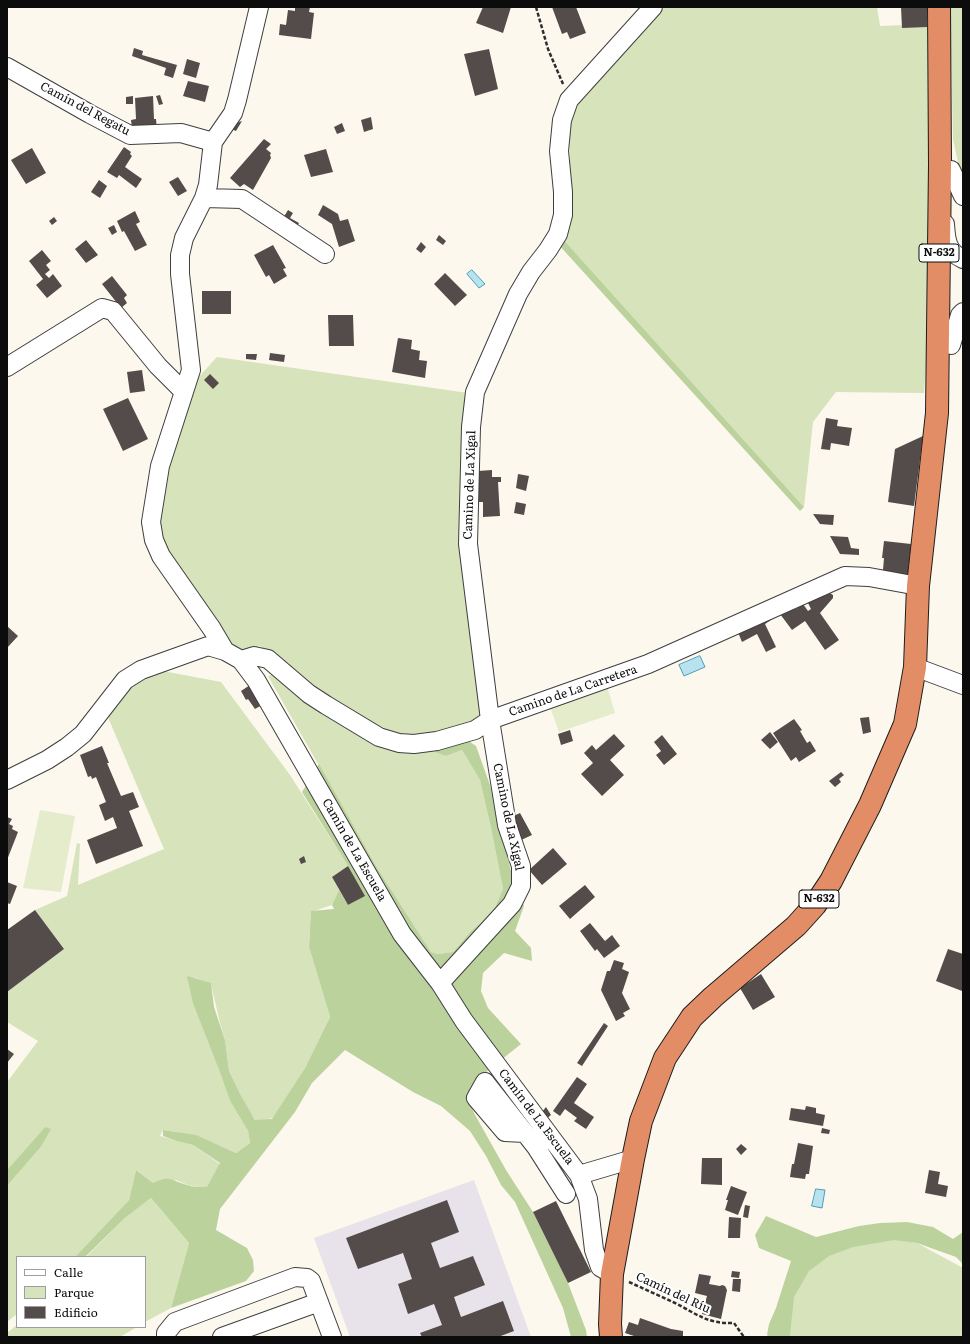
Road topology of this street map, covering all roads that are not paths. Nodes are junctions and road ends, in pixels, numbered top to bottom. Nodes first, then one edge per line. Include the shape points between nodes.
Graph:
1 (259, 7) edge
2 (653, 7) edge
3 (939, 7) edge
4 (7, 67) edge
5 (213, 142) junction
6 (946, 168) junction
7 (963, 196) edge
8 (204, 198) junction
9 (325, 254) dead end
10 (960, 255) edge
11 (963, 312) edge
12 (945, 343) junction
13 (7, 367) edge
14 (184, 392) junction
15 (918, 586) junction
16 (224, 651) junction
17 (241, 660) junction
18 (915, 667) junction
19 (963, 685) edge
20 (490, 720) junction
21 (7, 780) edge
22 (440, 983) junction
23 (550, 1136) junction
24 (633, 1159) junction
25 (579, 1174) junction
26 (566, 1194) dead end
27 (612, 1274) junction
28 (319, 1302) junction
29 (166, 1337) edge
30 (222, 1337) edge
31 (332, 1337) edge
32 (611, 1337) edge

1 - 5 street via 238,100 233,113
2 - 20 street, Camino de La Xigal via 569,100 562,120 559,151 563,192 558,234 518,294 475,392 471,427 468,544
3 - 6 highway, N-632 via 941,116
4 - 5 street, Camín del Regatu via 130,135 181,133
5 - 8 street
6 - 7 street
6 - 10 highway
6 - 12 highway, N-632
8 - 9 street via 242,199
8 - 14 street via 184,238 180,255 191,370
10 - 12 highway
11 - 12 street
12 - 15 highway, N-632
13 - 14 street via 102,308 112,310 158,366
14 - 16 street via 160,466 151,522 154,540 161,556 212,629
15 - 18 highway, N-632
15 - 20 street, Camino de La Carretera via 869,577 845,576 648,664
16 - 17 street, Camín de La Escuela
16 - 21 street, Camín de La Escuela via 208,646 141,670 124,680 83,734 47,760
17 - 20 street, Camino de La Carretera via 254,656 268,658 309,694 379,737 399,743 437,741 475,730
17 - 22 street, Camín de La Escuela via 256,680 402,934
18 - 19 street
18 - 24 highway, N-632 via 905,724 870,805 831,881 815,905 796,926 692,1017 665,1058 641,1121
20 - 22 street, Camino de La Xigal via 507,825 521,866 521,886 512,904
22 - 23 street, Camín de La Escuela via 464,1021
23 - 25 street, Camín de La Escuela
23 - 26 street via 530,1140
24 - 25 street
24 - 27 highway, N-632
25 - 27 street, Camín de La Escuela via 588,1199 594,1250 600,1267
27 - 32 highway, N-632
28 - 29 street via 311,1281 295,1277 175,1322 166,1332
28 - 30 street
28 - 31 street

